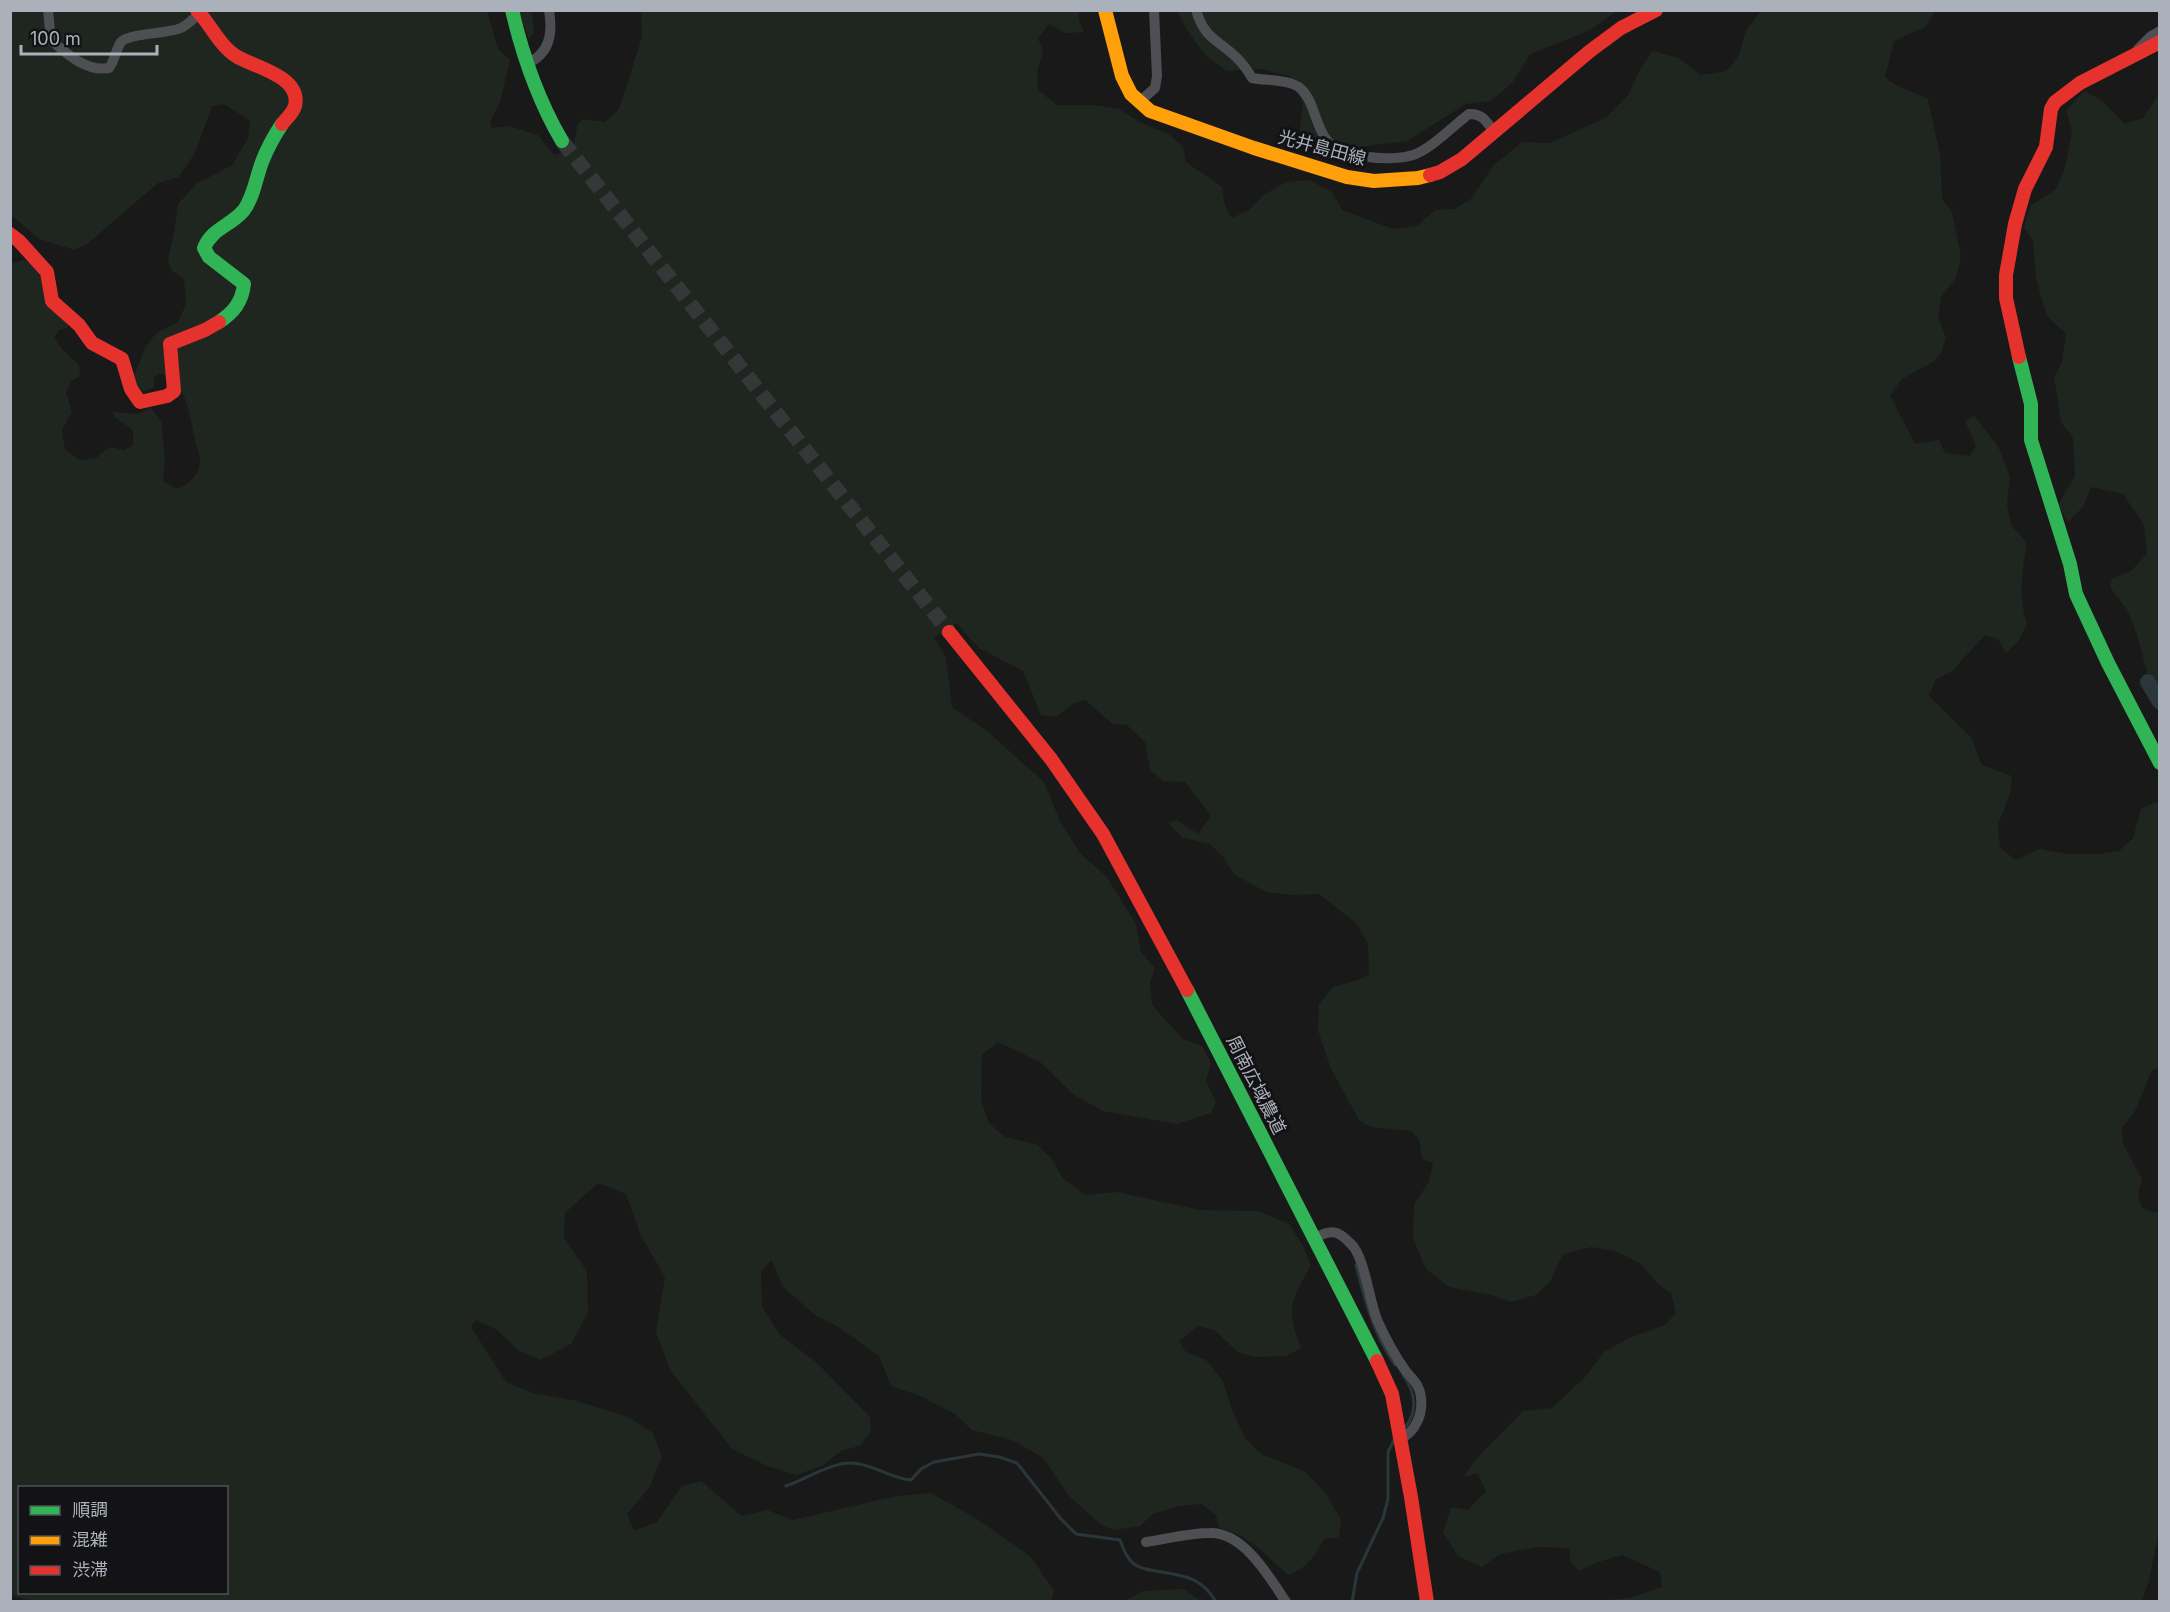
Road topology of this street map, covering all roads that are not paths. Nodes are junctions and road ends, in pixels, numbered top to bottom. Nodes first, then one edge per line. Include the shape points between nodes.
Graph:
1 (48, 10) edge
2 (512, 10) edge
3 (549, 10) edge
4 (1106, 10) edge
5 (1154, 10) edge
6 (1196, 10) edge
7 (1656, 10) edge
8 (198, 12) edge
9 (2160, 31) edge
10 (2160, 42) edge
11 (2132, 56) junction
12 (526, 64) junction
13 (1139, 102) junction
14 (1495, 134) junction
15 (562, 141) tunnel mouth
16 (10, 234) edge
17 (949, 632) tunnel mouth
18 (2160, 763) edge
19 (1315, 1238) junction
20 (1400, 1439) junction
21 (1146, 1542) dead end
22 (1286, 1602) edge
23 (1427, 1602) edge

1 - 8 street via 51,40 67,55 101,69 109,68 120,43 127,38 183,27
2 - 12 street
3 - 12 street via 549,43
4 - 13 street, 光井島田線 via 1122,76
5 - 13 street via 1157,76 1155,88
6 - 14 street via 1208,36 1238,59 1252,78 1289,83 1302,90 1326,140 1345,153 1390,158 1413,155 1469,114 1482,117
7 - 14 street, 光井島田線 via 1621,28 1590,51
8 - 16 street via 234,55 286,80 296,100 258,167 250,199 232,221 207,237 204,248 209,257 244,284 244,290 224,319 207,331 170,344 175,392 140,402 131,389 122,359 92,343 52,301 46,272
9 - 11 street
10 - 11 street
11 - 18 street via 2080,83 2050,109 2046,147 2025,189 2011,241 2006,298 2029,396 2031,440 2076,594
12 - 15 street
13 - 14 street, 光井島田線 via 1167,118 1254,148 1347,177 1374,180 1418,178 1440,172
17 - 19 street, 周南広域農道 via 1051,759 1103,834
19 - 20 street, 周南広域農道 via 1392,1394
19 - 20 street via 1328,1231 1352,1244 1361,1260 1379,1324 1417,1384 1422,1406 1418,1421
20 - 23 street, 周南広域農道
21 - 22 street via 1212,1532 1232,1539 1245,1547

